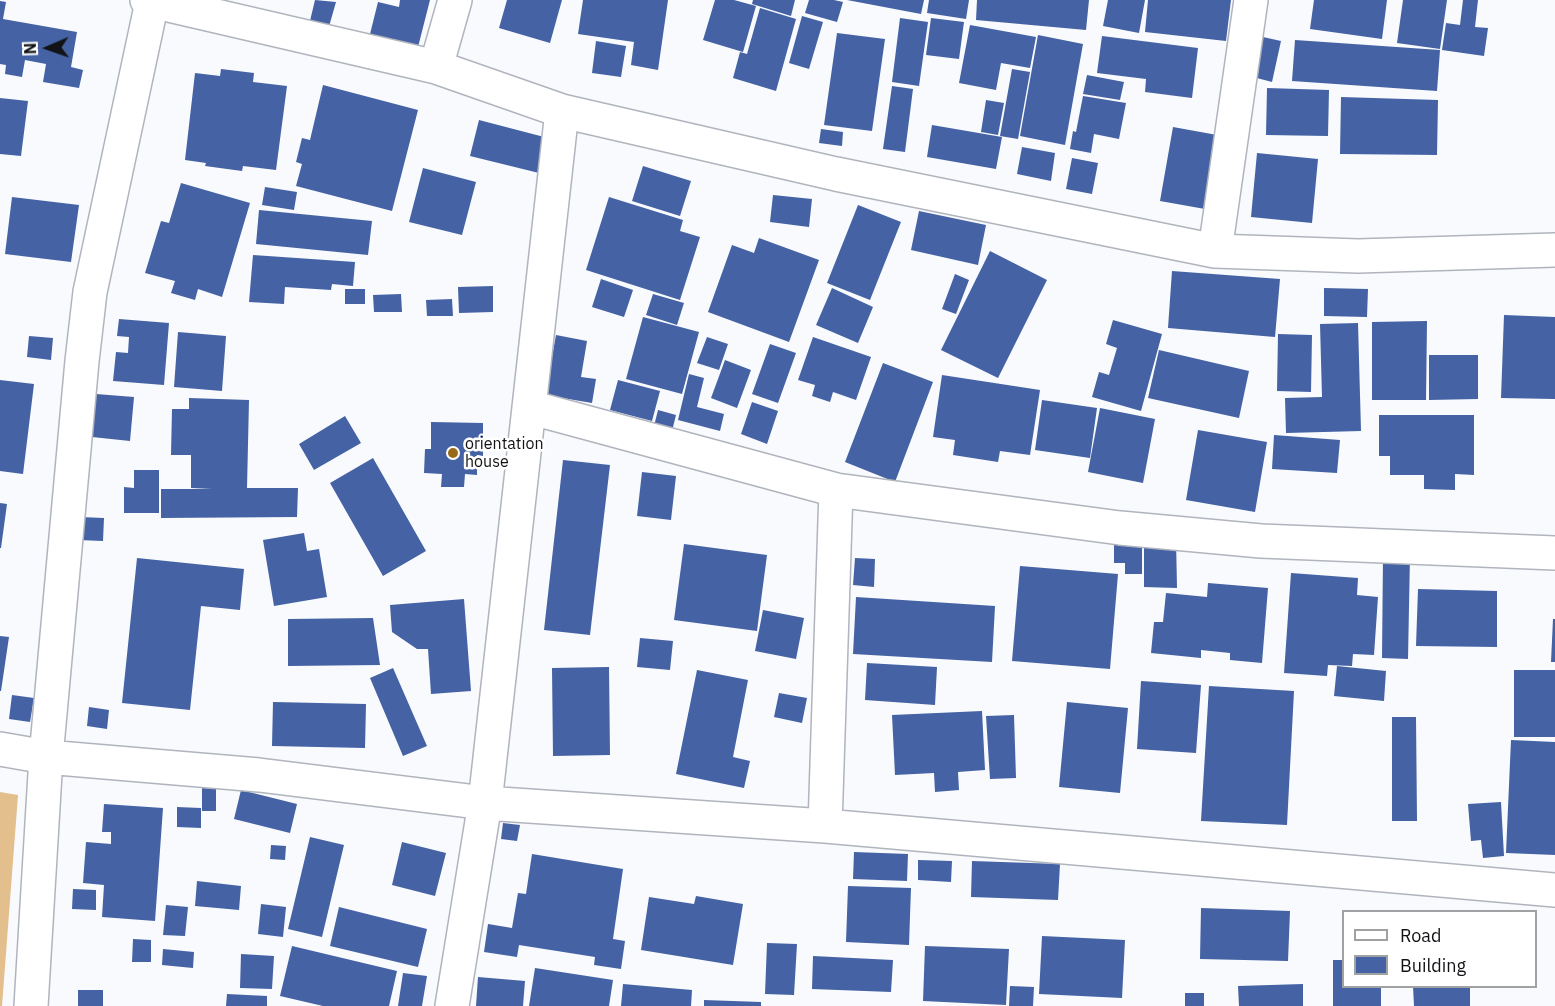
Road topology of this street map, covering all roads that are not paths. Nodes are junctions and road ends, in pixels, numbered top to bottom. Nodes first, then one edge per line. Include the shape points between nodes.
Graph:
1 (455, 0) edge
2 (1251, 0) edge
3 (150, 1) edge
4 (436, 67) junction
5 (562, 111) junction
6 (1555, 250) edge
7 (1215, 251) junction
8 (529, 407) junction
9 (836, 490) junction
10 (1555, 553) edge
11 (0, 749) edge
12 (46, 757) junction
13 (484, 803) junction
14 (825, 826) junction
15 (1555, 890) edge
16 (31, 1006) edge
17 (452, 1006) edge

1 - 4 street
2 - 7 street
3 - 4 street
3 - 12 street via 90,292
4 - 5 street
5 - 7 street via 868,181
5 - 8 street
6 - 7 street via 1358,256
8 - 9 street
8 - 13 street
9 - 10 street via 1120,528 1262,541
9 - 14 street
11 - 12 street
12 - 13 street via 259,775
12 - 16 street
13 - 14 street
13 - 17 street
14 - 15 street

